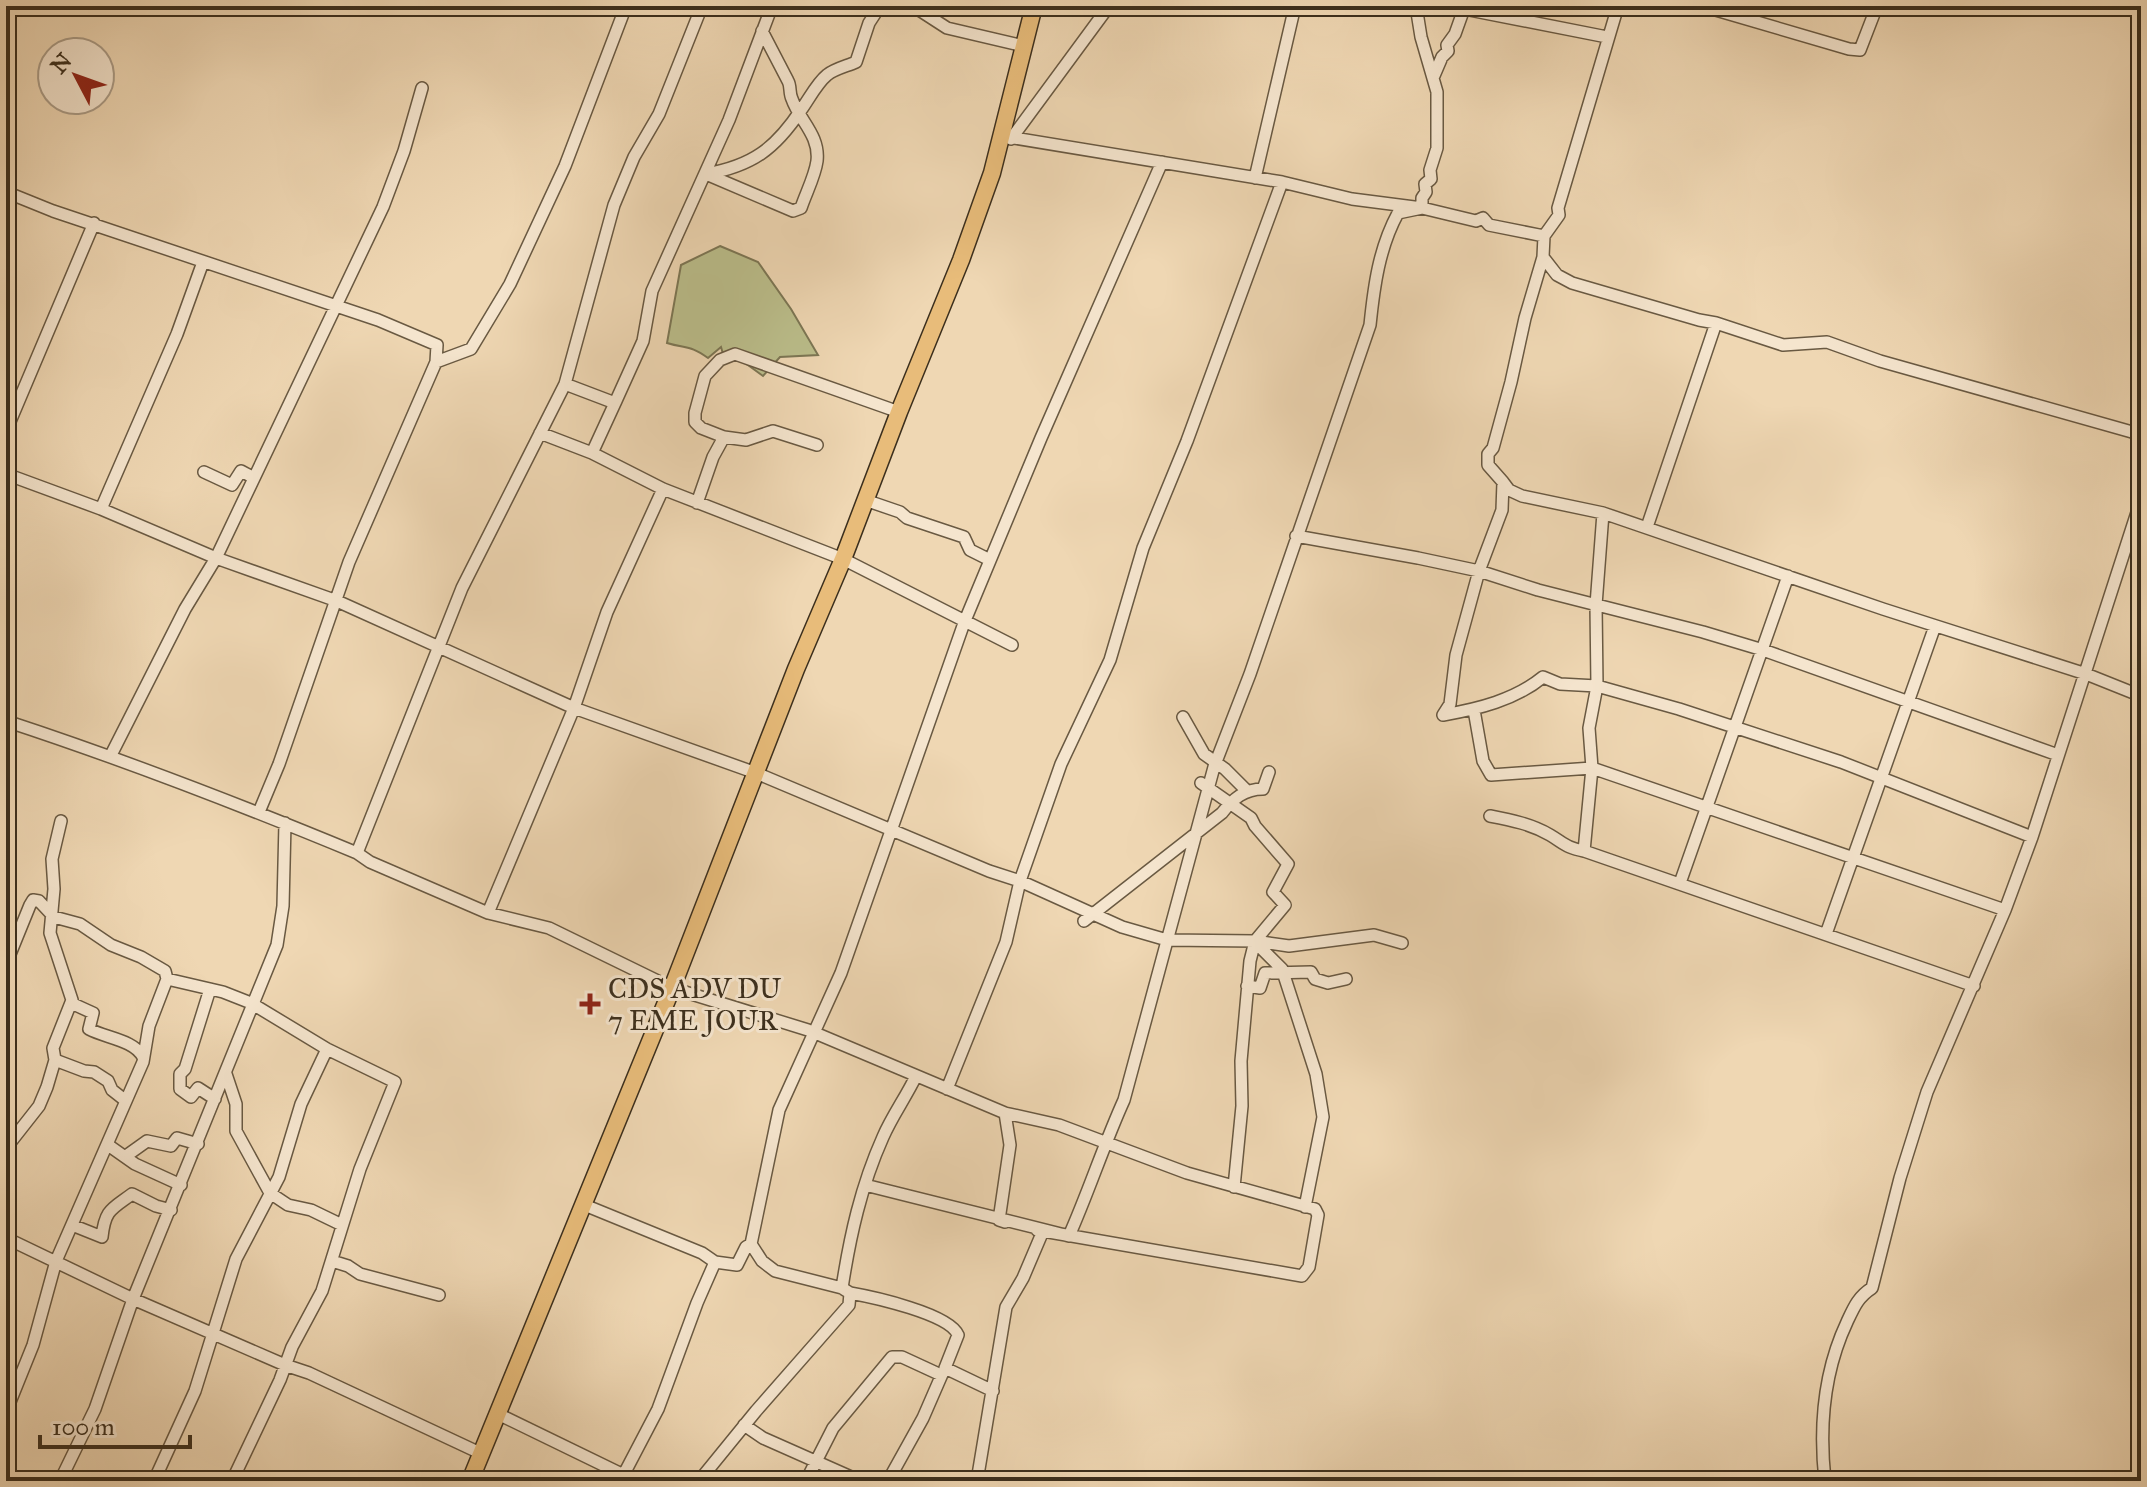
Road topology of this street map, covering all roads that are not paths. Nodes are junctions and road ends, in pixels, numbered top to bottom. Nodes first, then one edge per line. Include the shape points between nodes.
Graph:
1 (626, 6) edge
2 (702, 6) edge
3 (772, 6) edge
4 (880, 6) edge
5 (913, 6) edge
6 (1034, 6) edge
7 (1109, 6) edge
8 (1295, 6) edge
9 (1416, 6) edge
10 (1449, 6) edge
11 (1618, 6) edge
12 (1702, 6) edge
13 (1877, 6) edge
14 (1464, 7) edge
15 (762, 31) junction
16 (1607, 37) junction
17 (1024, 46) junction
18 (1433, 78) junction
19 (422, 88) dead end
20 (800, 112) junction
21 (1006, 137) junction
22 (1162, 162) junction
23 (706, 174) junction
24 (1255, 178) junction
25 (1282, 182) junction
26 (6, 192) edge
27 (1422, 208) junction
28 (94, 223) junction
29 (1544, 236) junction
30 (1543, 257) junction
31 (203, 262) junction
32 (336, 306) junction
33 (1716, 323) junction
34 (436, 362) junction
35 (565, 384) junction
36 (615, 403) junction
37 (899, 412) junction
38 (6, 431) edge
39 (540, 433) junction
40 (724, 437) junction
41 (2141, 438) edge
42 (817, 445) dead end
43 (592, 453) junction
44 (204, 472) dead end
45 (6, 474) edge
46 (254, 478) junction
47 (1503, 482) junction
48 (663, 489) junction
49 (865, 500) junction
50 (2141, 500) edge
51 (697, 503) junction
52 (101, 509) junction
53 (1603, 513) junction
54 (1647, 527) junction
55 (1296, 536) junction
56 (216, 558) junction
57 (843, 559) junction
58 (990, 560) junction
59 (1479, 571) junction
60 (1788, 576) junction
61 (337, 601) junction
62 (1596, 605) junction
63 (964, 623) junction
64 (1935, 626) junction
65 (1012, 645) dead end
66 (438, 648) junction
67 (1763, 650) junction
68 (2086, 674) junction
69 (1597, 686) junction
70 (2141, 696) edge
71 (1909, 704) junction
72 (574, 708) junction
73 (1474, 710) junction
74 (1183, 717) dead end
75 (6, 721) edge
76 (1734, 727) junction
77 (111, 755) junction
78 (2058, 755) junction
79 (1216, 763) junction
80 (1592, 768) junction
81 (1269, 772) dead end
82 (756, 773) junction
83 (1882, 778) junction
84 (1204, 786) junction
85 (1247, 791) junction
86 (1230, 803) junction
87 (1706, 807) junction
88 (259, 812) junction
89 (1490, 816) dead end
90 (61, 821) dead end
91 (285, 823) junction
92 (891, 829) junction
93 (1195, 834) junction
94 (2032, 837) junction
95 (1584, 851) junction
96 (357, 853) junction
97 (1854, 858) junction
98 (1020, 881) junction
99 (1680, 883) junction
100 (2005, 910) junction
101 (488, 913) junction
102 (52, 915) junction
103 (1088, 918) junction
104 (1826, 934) junction
105 (1167, 940) junction
106 (1255, 941) junction
107 (1402, 943) dead end
108 (6, 964) edge
109 (1283, 972) junction
110 (167, 979) junction
111 (1346, 979) dead end
112 (1247, 986) junction
113 (1974, 986) junction
114 (672, 988) junction
115 (210, 989) junction
116 (71, 1003) junction
117 (251, 1003) junction
118 (816, 1033) junction
119 (327, 1049) junction
120 (143, 1057) junction
121 (55, 1060) junction
122 (226, 1074) junction
123 (916, 1076) junction
124 (947, 1089) junction
125 (215, 1099) junction
126 (126, 1101) junction
127 (1005, 1113) junction
128 (1105, 1142) junction
129 (198, 1144) junction
130 (108, 1145) junction
131 (6, 1148) edge
132 (126, 1156) junction
133 (181, 1185) junction
134 (865, 1185) junction
135 (1234, 1187) junction
136 (270, 1193) junction
137 (582, 1204) junction
138 (1305, 1207) junction
139 (171, 1210) junction
140 (999, 1220) junction
141 (72, 1225) junction
142 (342, 1225) junction
143 (1043, 1231) junction
144 (1069, 1236) junction
145 (6, 1238) edge
146 (751, 1244) junction
147 (56, 1261) junction
148 (332, 1261) junction
149 (715, 1262) junction
150 (737, 1265) junction
151 (768, 1267) junction
152 (846, 1290) junction
153 (439, 1295) dead end
154 (133, 1299) junction
155 (213, 1334) junction
156 (285, 1365) junction
157 (943, 1372) junction
158 (993, 1391) junction
159 (6, 1412) edge
160 (496, 1413) junction
161 (744, 1425) junction
162 (480, 1453) junction
163 (815, 1461) junction
164 (624, 1474) junction
165 (60, 1481) edge
166 (154, 1481) edge
167 (232, 1481) edge
168 (470, 1481) edge
169 (636, 1481) edge
170 (699, 1481) edge
171 (806, 1481) edge
172 (860, 1481) edge
173 (888, 1481) edge
174 (977, 1481) edge
175 (1825, 1481) edge

1 - 34 street via 565,166 510,284 471,349
2 - 35 street via 659,114 614,205
3 - 15 street
4 - 20 street via 856,62 828,74
5 - 17 street via 947,28
6 - 17 highway
7 - 21 street
8 - 24 street
9 - 18 street
10 - 14 street
11 - 16 street
12 - 13 street via 1860,50
14 - 16 street
14 - 18 street
15 - 20 street
15 - 23 street
16 - 29 street via 1559,215
17 - 21 highway
18 - 27 street via 1437,148
19 - 32 street via 383,207
20 - 23 street via 770,149 737,167
20 - 23 street via 811,131 817,160 801,208 793,211
21 - 22 street
21 - 37 highway
22 - 24 street
22 - 58 street
23 - 36 street via 652,291 643,341
24 - 25 street
25 - 27 street
25 - 98 street via 1143,548 1110,660 1061,764
26 - 28 street
27 - 29 street
27 - 55 street via 1398,213 1390,228 1370,325
28 - 31 street
28 - 38 street
29 - 30 street
30 - 33 street via 1557,275 1572,283
30 - 47 street via 1488,454 1488,465
31 - 32 street
31 - 52 street
32 - 34 street via 437,345
32 - 46 street
33 - 41 street via 1783,345 1827,342
33 - 54 street
34 - 61 street
35 - 36 street
35 - 39 street
36 - 43 street
37 - 40 street via 729,354 705,376 695,413 701,428
37 - 49 highway
39 - 43 street
39 - 66 street via 462,588
40 - 42 street via 746,440 773,431
40 - 51 street
43 - 48 street
44 - 46 street via 232,485 241,471
45 - 52 street
46 - 56 street
47 - 53 street via 1522,496
47 - 59 street via 1502,510
48 - 51 street
48 - 72 street via 607,612
49 - 57 highway
49 - 58 street via 964,537 970,550
50 - 68 street
51 - 57 street
52 - 56 street
53 - 54 street
53 - 62 street
54 - 60 street
55 - 59 street
55 - 79 street
56 - 61 street
56 - 77 street
57 - 63 street
57 - 82 highway
58 - 63 street
59 - 62 street
59 - 73 street via 1456,655 1450,704 1443,715
60 - 64 street
60 - 67 street
61 - 66 street
61 - 88 street
62 - 67 street
62 - 69 street
63 - 65 street
63 - 92 street
64 - 68 street
64 - 71 street
66 - 72 street
66 - 96 street
67 - 71 street
67 - 76 street
68 - 70 street
68 - 78 street
69 - 73 street via 1560,684 1543,677 1528,689
69 - 76 street
69 - 80 street via 1589,728
71 - 78 street
71 - 83 street
72 - 82 street
72 - 101 street
73 - 80 street via 1483,761 1491,775
74 - 79 street via 1204,754
75 - 77 street
76 - 83 street
76 - 87 street
77 - 88 street
78 - 94 street
79 - 84 street
79 - 85 street
80 - 87 street
80 - 95 street
81 - 85 street via 1263,789
82 - 92 street
82 - 114 highway
83 - 94 street
83 - 97 street
84 - 86 street
84 - 93 street
85 - 86 street
86 - 93 street
86 - 106 street via 1251,818 1288,864 1273,892 1285,905
87 - 97 street
87 - 99 street
88 - 91 street
89 - 95 street via 1515,820 1566,848
90 - 102 street via 52,859
91 - 96 street
91 - 117 street via 277,945
92 - 98 street
92 - 118 street
93 - 103 street
93 - 105 street
94 - 100 street
95 - 99 street
96 - 101 street
97 - 100 street
97 - 104 street
98 - 103 street
98 - 124 street via 1006,942
99 - 104 street
100 - 113 street
101 - 114 street via 549,928
102 - 108 street via 33,900
102 - 110 street via 141,957 165,971
102 - 116 street via 50,933
103 - 105 street
104 - 113 street
105 - 106 street
105 - 128 street via 1124,1100
106 - 107 street via 1289,946 1374,935
106 - 109 street
106 - 112 street
109 - 111 street via 1311,972 1328,983
109 - 112 street via 1265,973 1260,988
109 - 138 street via 1316,1074 1323,1117
110 - 115 street
110 - 120 street
112 - 135 street
113 - 175 street via 1927,1092 1872,1288 1859,1297 1837,1343 1823,1410
114 - 118 street
114 - 137 highway
115 - 117 street
115 - 125 street via 180,1074 180,1089 191,1097 198,1088
116 - 120 street via 93,1013 89,1029 133,1045
116 - 121 street via 53,1048
117 - 119 street
117 - 122 street
118 - 123 street
118 - 146 street via 779,1110
119 - 136 street
119 - 142 street via 395,1082
120 - 126 street
121 - 126 street via 94,1072
121 - 131 street via 39,1106
122 - 125 street
122 - 136 street via 236,1104 236,1131
123 - 124 street
123 - 134 street via 884,1134
124 - 127 street
125 - 129 street
126 - 130 street
127 - 128 street
127 - 140 street via 1010,1145
128 - 135 street
128 - 144 street
129 - 132 street via 177,1138 171,1146 147,1141
129 - 133 street
130 - 132 street
130 - 141 street
132 - 133 street
133 - 139 street
134 - 140 street
134 - 152 street via 851,1232
135 - 138 street
136 - 142 street
136 - 155 street via 236,1259
137 - 149 street
137 - 160 highway
138 - 144 street via 1318,1215 1309,1267 1302,1276
139 - 141 street via 132,1194 112,1207 102,1237
139 - 154 street
140 - 143 street
140 - 144 street
141 - 147 street
142 - 148 street
143 - 144 street
143 - 158 street via 1006,1307
145 - 147 street
146 - 150 street
146 - 151 street
147 - 154 street
147 - 159 street via 33,1345
148 - 153 street
148 - 156 street
149 - 150 street
149 - 164 street via 658,1409
150 - 151 street
151 - 152 street
152 - 157 street via 956,1328
152 - 161 street via 850,1301 845,1311
154 - 155 street
154 - 165 street via 95,1409
155 - 156 street
155 - 166 street via 185,1417
156 - 162 street
156 - 167 street
157 - 158 street
157 - 163 street via 892,1357 833,1428
157 - 173 street
158 - 174 street
160 - 162 highway
160 - 164 street
161 - 163 street
161 - 170 street
162 - 168 highway
163 - 171 street
163 - 172 street
164 - 169 street

